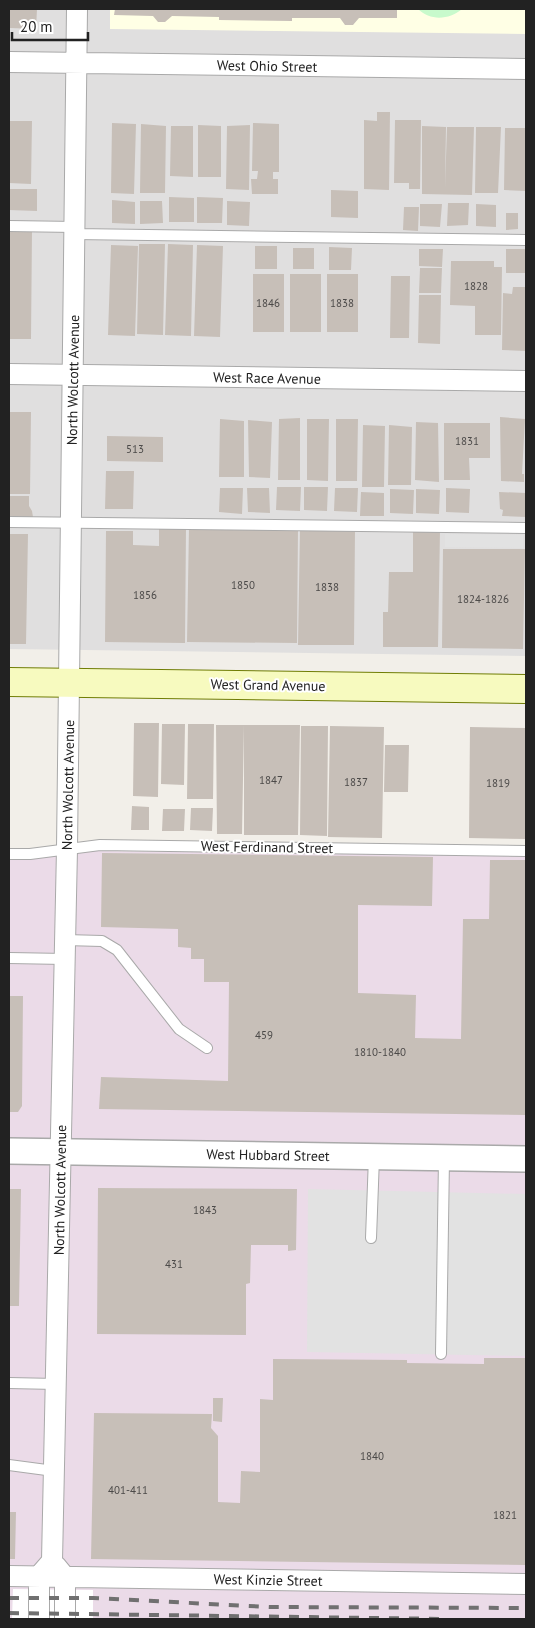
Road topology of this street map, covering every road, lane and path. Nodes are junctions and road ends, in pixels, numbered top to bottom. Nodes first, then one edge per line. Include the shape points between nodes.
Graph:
1 (77, 9) edge
2 (9, 62) edge
3 (77, 63) junction
4 (526, 69) edge
5 (9, 226) edge
6 (75, 230) junction
7 (526, 240) edge
8 (9, 374) edge
9 (73, 376) junction
10 (526, 381) edge
11 (9, 522) edge
12 (71, 523) junction
13 (526, 528) edge
14 (9, 682) edge
15 (70, 682) junction
16 (526, 689) edge
17 (67, 849) junction
18 (526, 852) edge
19 (9, 854) edge
20 (65, 950) junction
21 (9, 958) edge
22 (207, 1048) dead end
23 (9, 1151) edge
24 (61, 1152) junction
25 (374, 1156) junction
26 (444, 1158) junction
27 (526, 1159) edge
28 (371, 1238) dead end
29 (441, 1354) dead end
30 (9, 1383) edge
31 (56, 1384) junction
32 (9, 1465) edge
33 (54, 1471) junction
34 (52, 1561) junction
35 (9, 1576) edge
36 (39, 1576) junction
37 (65, 1577) junction
38 (526, 1584) edge
39 (38, 1619) edge
40 (65, 1619) edge

1 - 3 street, North Wolcott Avenue
2 - 3 street, West Ohio Street
3 - 4 street, West Ohio Street
3 - 6 street, North Wolcott Avenue
5 - 6 lane
6 - 7 lane
6 - 9 street, North Wolcott Avenue
8 - 9 street, West Race Avenue
9 - 10 street, West Race Avenue
9 - 12 street, North Wolcott Avenue
11 - 12 lane
12 - 13 lane
12 - 15 street, North Wolcott Avenue
14 - 15 main road, West Grand Avenue
15 - 16 main road, West Grand Avenue
15 - 17 street, North Wolcott Avenue
17 - 18 lane, West Ferdinand Street via 100,845
17 - 19 lane, West Ferdinand Street
17 - 20 street, North Wolcott Avenue
20 - 21 lane
20 - 22 lane via 102,941 116,950 179,1029
20 - 24 street, North Wolcott Avenue
23 - 24 street, West Hubbard Street
24 - 25 street, West Hubbard Street
24 - 31 street, North Wolcott Avenue
25 - 26 street, West Hubbard Street
25 - 28 lane
26 - 27 street, West Hubbard Street
26 - 29 lane
30 - 31 lane
31 - 33 street, North Wolcott Avenue
32 - 33 lane
33 - 34 street, North Wolcott Avenue
34 - 36 street
34 - 37 street
35 - 36 street, West Kinzie Street
36 - 37 street, West Kinzie Street
36 - 39 street
37 - 38 street, West Kinzie Street
37 - 40 street

